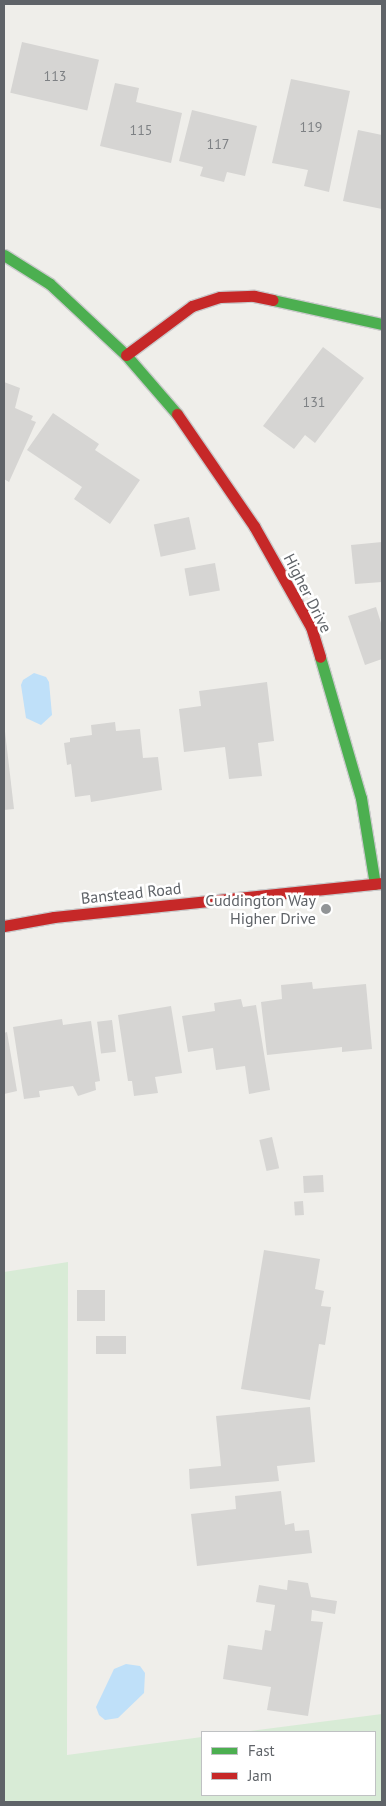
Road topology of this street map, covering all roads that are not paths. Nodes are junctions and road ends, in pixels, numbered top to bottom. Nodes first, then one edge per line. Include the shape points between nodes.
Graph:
1 (4, 255) edge
2 (382, 324) edge
3 (126, 355) junction
4 (378, 884) edge
5 (4, 926) edge

1 - 3 street, Higher Drive via 50,284
2 - 3 street via 254,296 220,296 192,306
3 - 4 street, Higher Drive via 182,420 249,518 311,627 346,737
4 - 5 street, Banstead Road via 54,917

